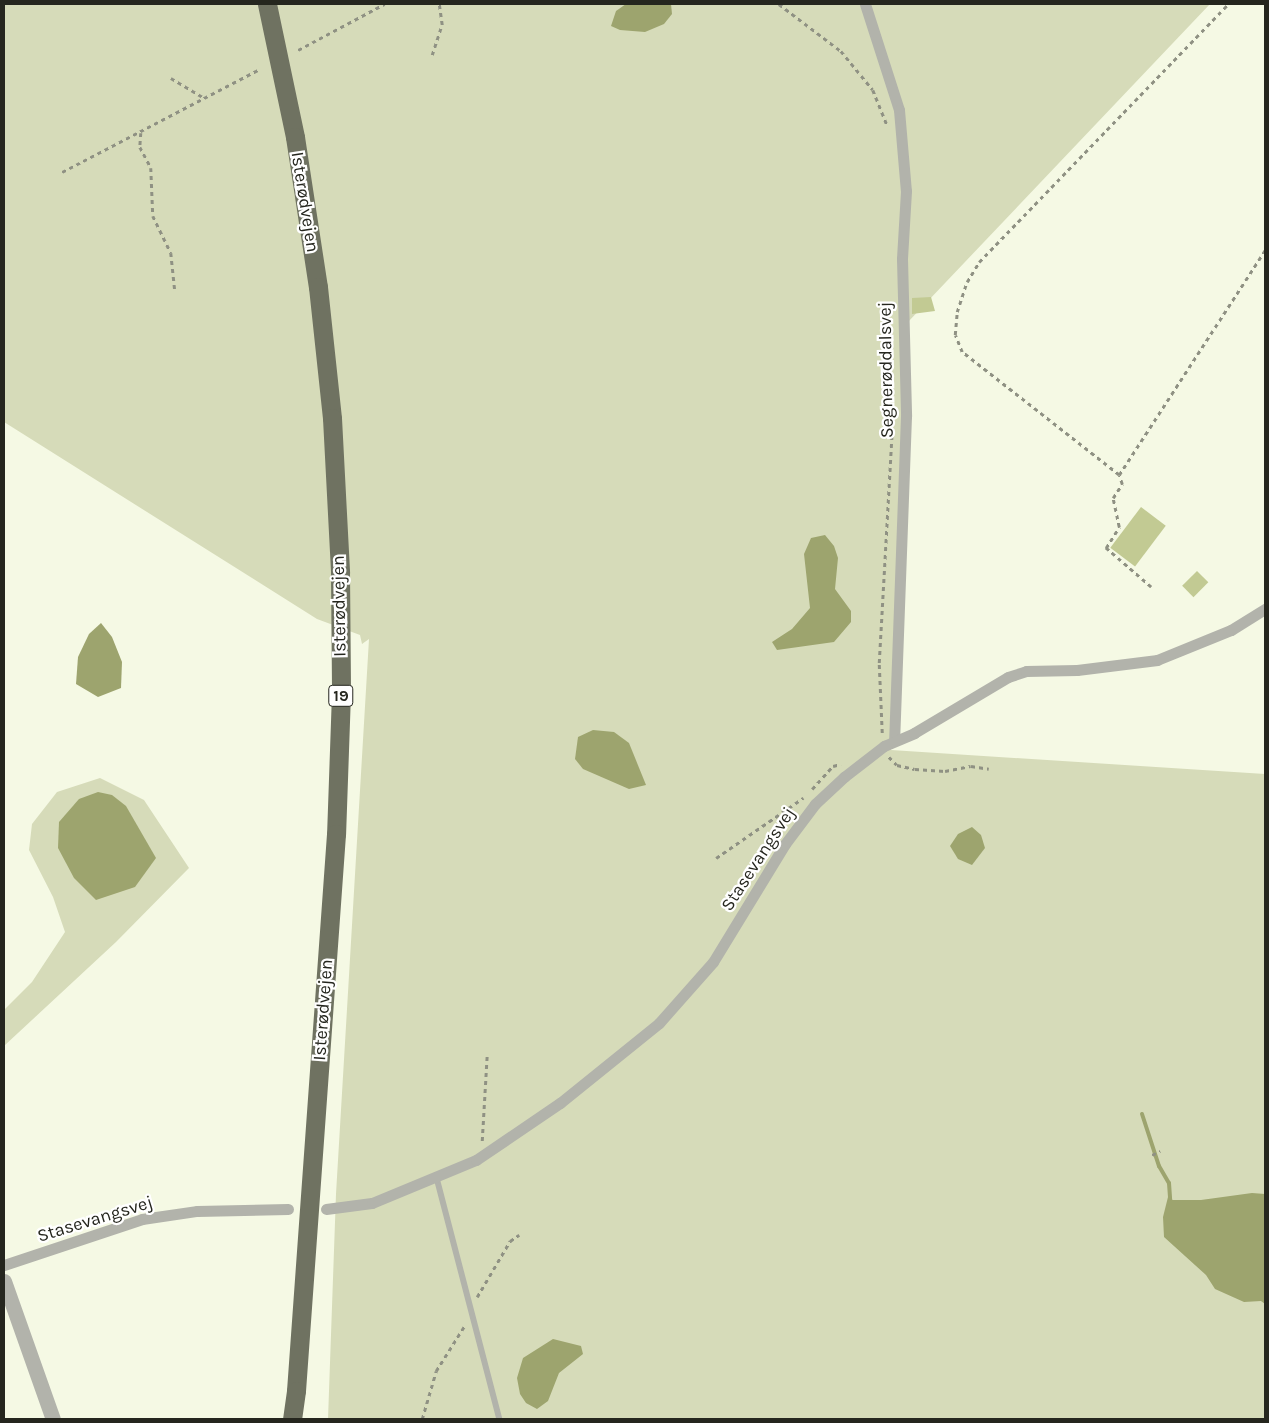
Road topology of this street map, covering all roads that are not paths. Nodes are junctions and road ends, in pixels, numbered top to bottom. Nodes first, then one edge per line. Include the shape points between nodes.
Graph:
1 (267, 4) edge
2 (865, 4) edge
3 (1265, 609) edge
4 (889, 744) junction
5 (437, 1178) junction
6 (288, 1209) dead end
7 (326, 1209) dead end
8 (4, 1266) edge
9 (4, 1281) edge
10 (296, 1392) junction
11 (53, 1419) edge
12 (292, 1419) edge
13 (300, 1419) edge
14 (500, 1419) edge

1 - 10 highway, Isterødvejen / 19 via 295,137 318,287 332,418 340,573 341,693 336,834
2 - 4 street, Segnerøddalsvej via 899,110 906,191 902,268 906,416
3 - 4 street, Stasevangsvej via 1231,630 1157,660 1077,670 1026,672 1008,677 914,733
4 - 5 street, Stasevangsvej via 815,804 713,962 659,1023 560,1103 486,1153
5 - 7 street, Stasevangsvej via 372,1203
5 - 14 lane
6 - 8 street, Stasevangsvej via 197,1211 142,1219
9 - 11 street
10 - 12 highway, Isterødvejen / 19
10 - 13 highway, Isterødvejen / 19

